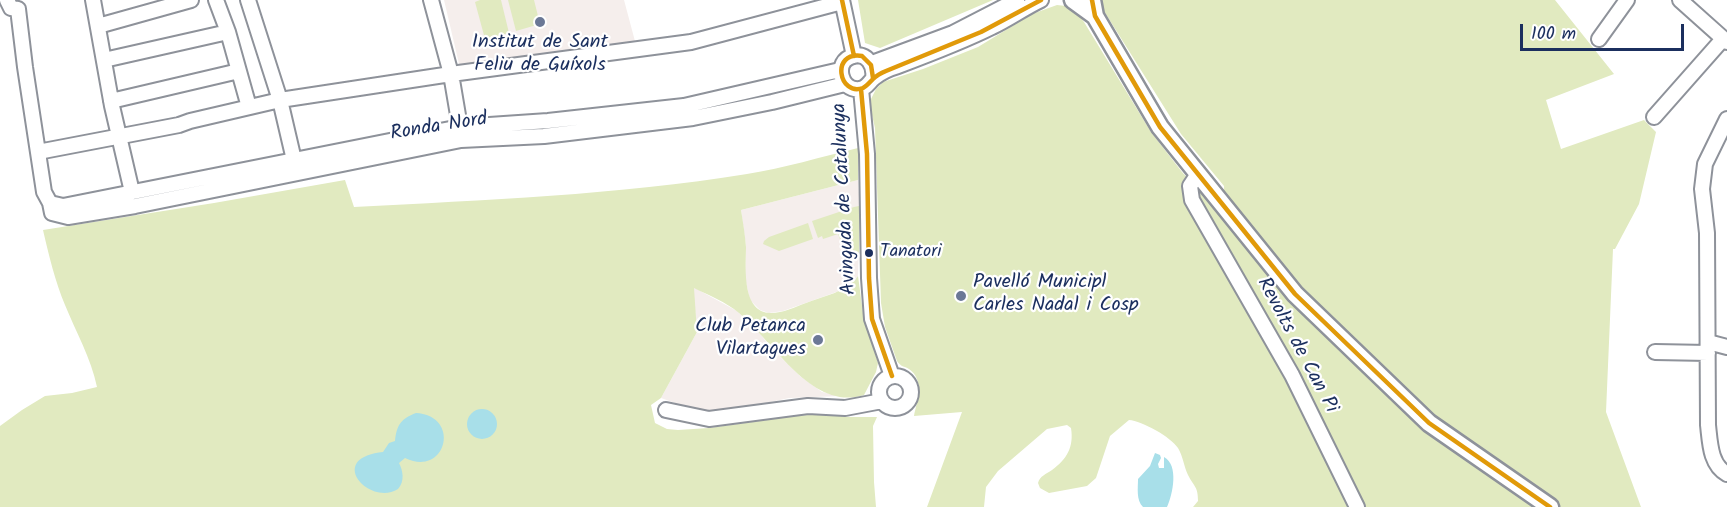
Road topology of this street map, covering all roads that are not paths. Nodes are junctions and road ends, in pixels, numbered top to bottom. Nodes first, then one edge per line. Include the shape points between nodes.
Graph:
1 (93, 0) edge
2 (189, 0) edge
3 (216, 0) edge
4 (248, 0) edge
5 (431, 0) edge
6 (1017, 0) edge
7 (1041, 0) edge
8 (1073, 0) edge
9 (1627, 0) edge
10 (1680, 0) edge
11 (842, 1) edge
12 (12, 4) edge
13 (1094, 8) edge
14 (98, 27) junction
15 (228, 32) junction
16 (1599, 39) dead end
17 (1725, 40) edge
18 (854, 56) junction
19 (104, 60) junction
20 (872, 63) junction
21 (239, 71) junction
22 (451, 74) junction
23 (843, 77) junction
24 (873, 78) junction
25 (861, 89) junction
26 (280, 100) junction
27 (111, 101) junction
28 (249, 107) junction
29 (1654, 117) dead end
30 (1727, 119) edge
31 (460, 127) junction
32 (119, 138) junction
33 (38, 152) junction
34 (294, 160) junction
35 (1198, 174) junction
36 (132, 192) junction
37 (51, 208) junction
38 (1708, 347) junction
39 (1727, 347) edge
40 (1655, 352) dead end
41 (892, 376) junction
42 (882, 401) junction
43 (666, 410) dead end
44 (1727, 474) edge
45 (1357, 507) edge
46 (1550, 507) edge

1 - 14 street
2 - 14 street
3 - 15 street
4 - 26 street
5 - 22 street
6 - 20 street via 953,33
7 - 24 street via 993,27
8 - 13 main road
9 - 16 street
10 - 17 street
11 - 18 street
11 - 22 street via 691,42
12 - 33 street via 21,35
13 - 35 main road via 1160,127
14 - 19 street
15 - 19 street
15 - 21 street
17 - 29 street
18 - 20 street
18 - 23 street via 845,61
19 - 27 street
20 - 24 street
21 - 27 street
21 - 28 street
22 - 26 street
22 - 31 street
23 - 25 street via 855,89
23 - 31 street, Ronda Nord via 684,106
23 - 37 street, Ronda Nord via 772,102 693,118 544,136 461,140 68,217
24 - 25 street
25 - 41 street, Avinguda de Catalunya via 872,320
26 - 28 street
26 - 34 street
27 - 32 street
28 - 32 street
30 - 38 street via 1705,164 1702,189 1707,233
31 - 34 street, Ronda Nord
32 - 33 street
32 - 36 street
33 - 37 street via 44,192
34 - 36 street, Ronda Nord
35 - 45 street, Revolts de Can Pi via 1190,186 1192,200 1292,375
35 - 46 main road via 1295,294 1429,423
36 - 37 street, Ronda Nord
38 - 39 street
38 - 40 street
38 - 44 street via 1712,454
41 - 42 street via 881,383
41 - 42 street via 908,382 909,400 896,408
42 - 43 street via 845,408 808,406 708,419

